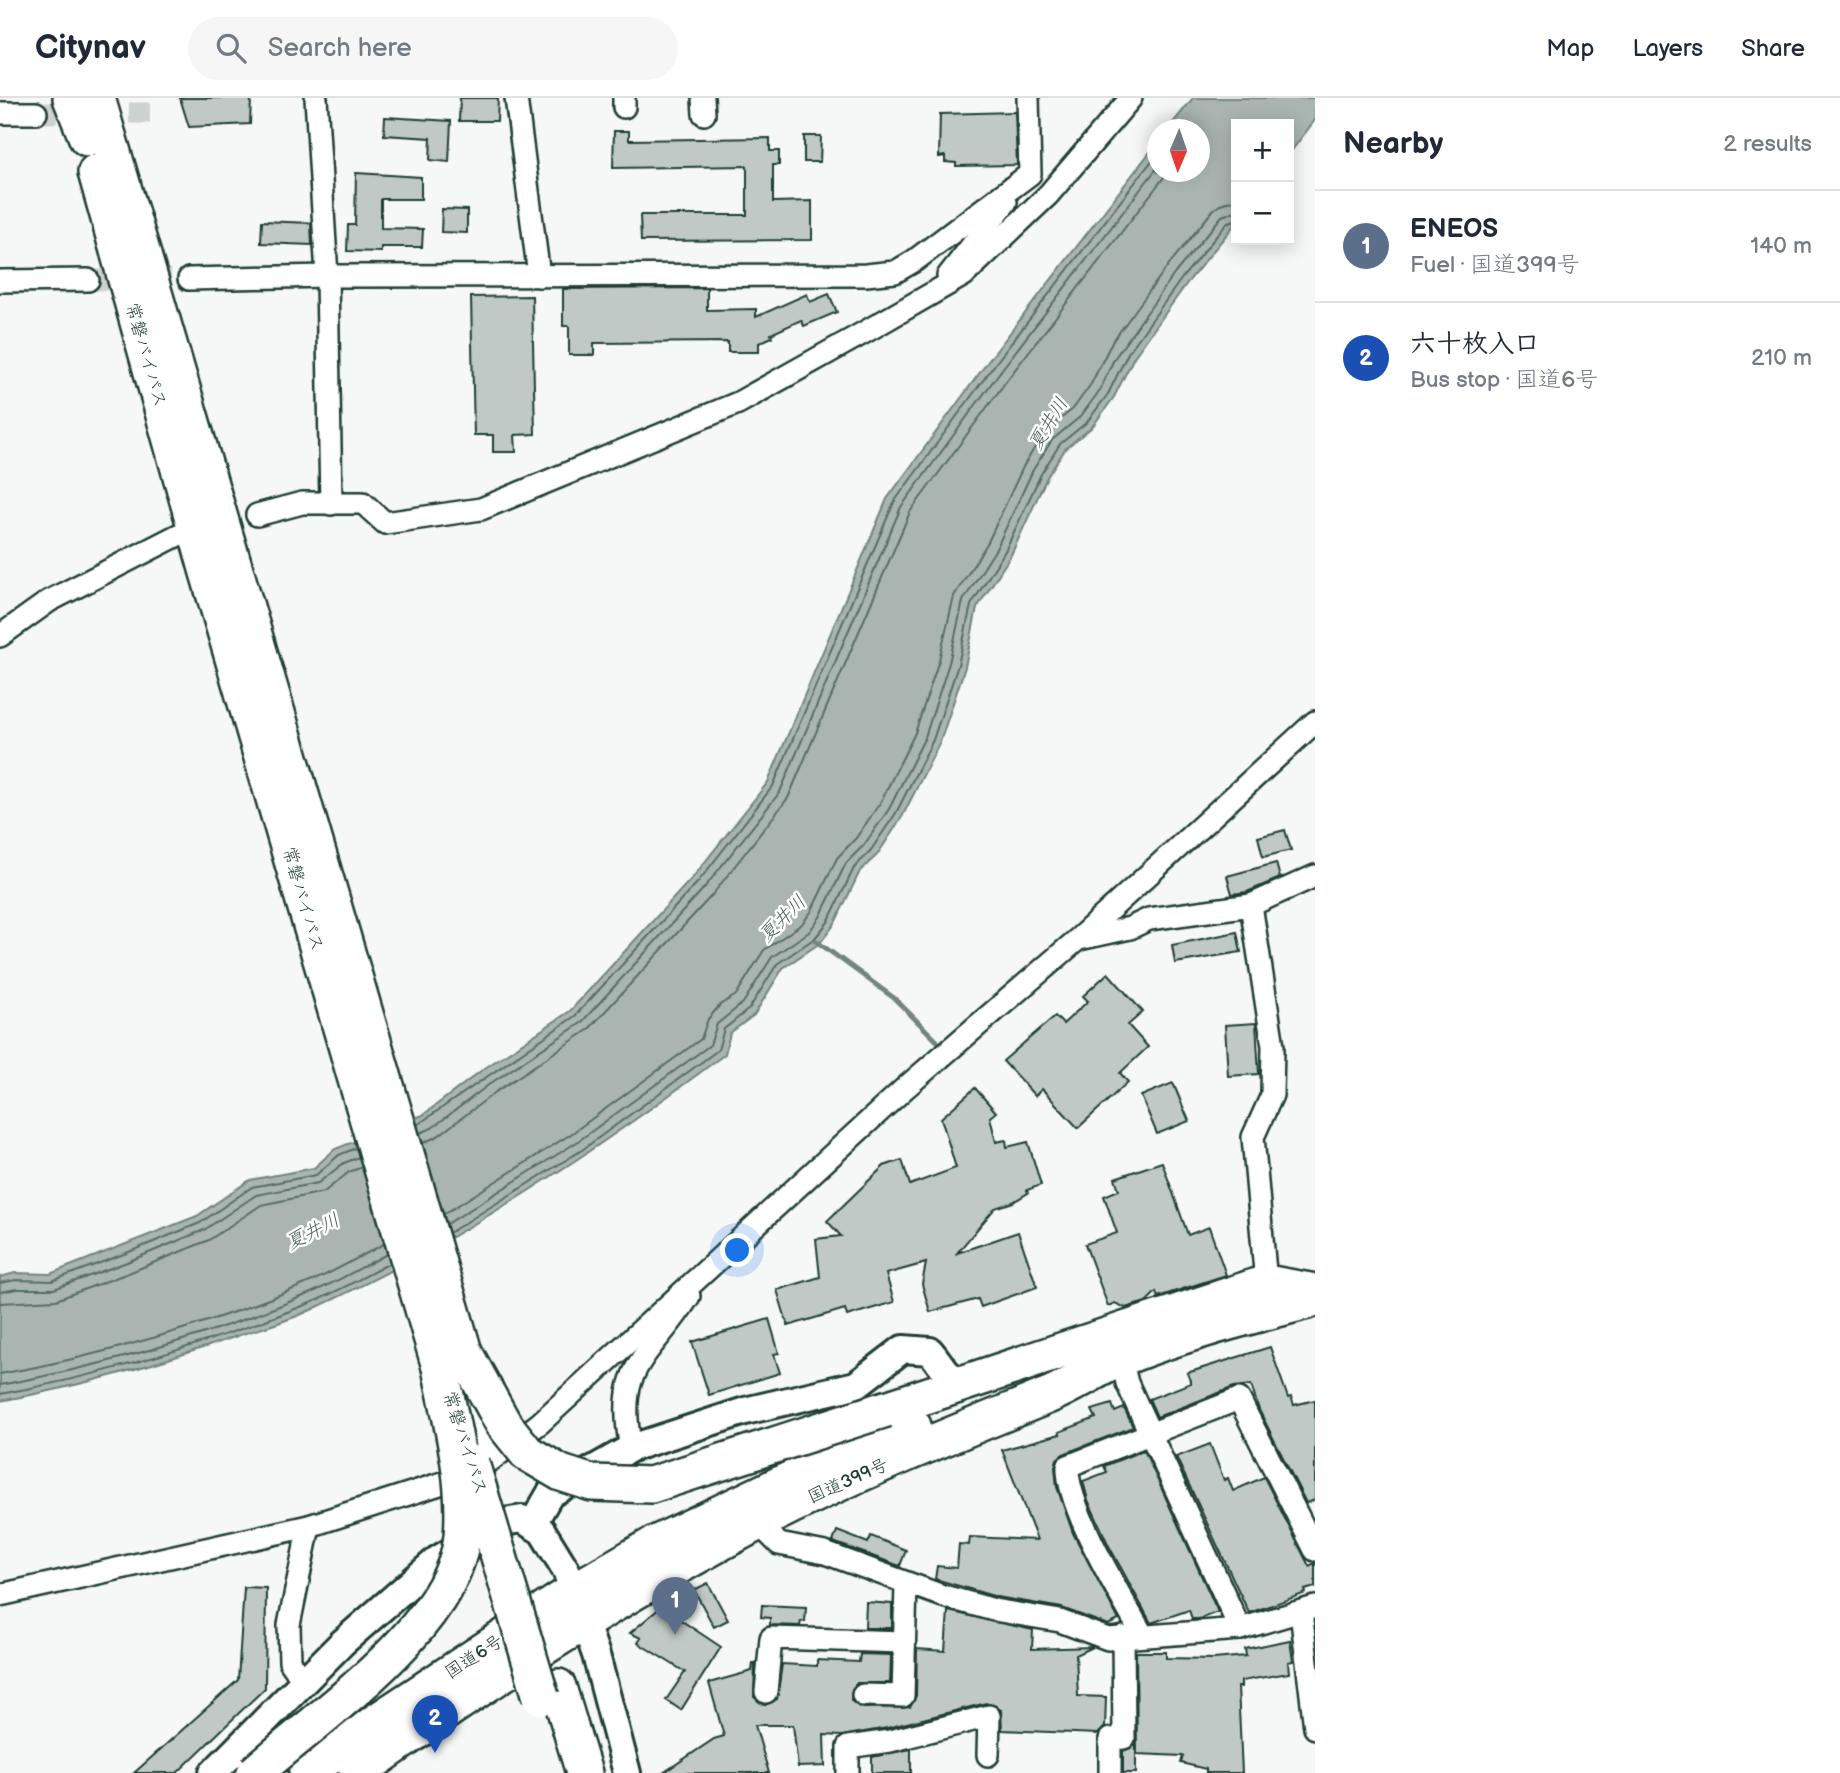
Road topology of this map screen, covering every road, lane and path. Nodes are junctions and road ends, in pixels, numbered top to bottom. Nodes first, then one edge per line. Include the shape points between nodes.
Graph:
1 (71, 98) edge
2 (76, 98) edge
3 (97, 98) edge
4 (114, 98) edge
5 (316, 98) edge
6 (516, 98) edge
7 (1028, 98) edge
8 (1131, 98) edge
9 (0, 113) edge
10 (36, 113) tunnel mouth
11 (87, 138) junction
12 (1067, 173) junction
13 (1024, 178) junction
14 (327, 276) junction
15 (539, 276) junction
16 (152, 277) junction
17 (188, 279) tunnel mouth
18 (88, 280) tunnel mouth
19 (0, 281) edge
20 (936, 291) junction
21 (331, 504) junction
22 (257, 515) dead end
23 (178, 535) dead end
24 (219, 564) junction
25 (0, 636) edge
26 (1315, 722) edge
27 (1315, 876) edge
28 (1251, 905) junction
29 (1078, 939) junction
30 (706, 1270) junction
31 (1266, 1283) junction
32 (1315, 1292) edge
33 (1315, 1299) edge
34 (1121, 1358) junction
35 (452, 1359) junction
36 (935, 1383) junction
37 (1153, 1434) junction
38 (631, 1448) junction
39 (758, 1523) junction
40 (532, 1525) junction
41 (309, 1526) junction
42 (1315, 1550) edge
43 (906, 1584) junction
44 (0, 1595) edge
45 (579, 1606) junction
46 (1308, 1609) edge
47 (1240, 1629) junction
48 (1133, 1637) junction
49 (904, 1642) junction
50 (512, 1666) junction
51 (305, 1683) junction
52 (550, 1692) junction
53 (766, 1692) dead end
54 (863, 1695) dead end
55 (1315, 1728) edge
56 (988, 1755) dead end
57 (214, 1773) edge
58 (255, 1773) edge
59 (307, 1773) edge
60 (357, 1773) edge
61 (378, 1773) edge
62 (563, 1773) edge
63 (584, 1773) edge
64 (627, 1773) edge
65 (848, 1773) edge
66 (1111, 1773) edge

1 - 11 highway
2 - 11 highway, 常磐バイパス
3 - 16 highway, 常磐バイパス
4 - 16 highway via 144,210
5 - 14 street
6 - 15 street
7 - 13 street
8 - 12 street
9 - 10 street
11 - 24 highway, 常磐バイパス
12 - 13 street
12 - 20 street via 964,275
13 - 15 street via 936,247 895,272
13 - 20 street
14 - 15 street
14 - 17 street
14 - 21 street
16 - 24 highway, 常磐バイパス
18 - 19 street
20 - 21 street via 738,402 481,509 385,523 363,503
21 - 22 street via 302,503
23 - 25 street via 48,601
24 - 35 highway, 常磐バイパス
26 - 29 street
27 - 28 street
28 - 29 street via 1149,919 1130,928
28 - 31 street via 1273,1046 1272,1095 1253,1137
29 - 30 street via 905,1088
30 - 38 street via 628,1381 624,1415
30 - 41 street via 540,1423 478,1470
31 - 32 highway
31 - 36 highway via 976,1381
33 - 34 highway, 国道399号 via 1201,1329
34 - 37 street via 1127,1383
34 - 39 highway, 国道399号 via 1078,1384 947,1436
34 - 45 highway, 国道399号 via 1066,1364 833,1459 655,1544
35 - 36 highway, bridge via 527,1453 561,1473 592,1483 651,1485 886,1409
35 - 52 highway, 常磐バイパス, bridge via 485,1440
35 - 58 highway, bridge via 462,1537 446,1589 388,1659
36 - 38 street via 930,1351 903,1349 856,1385 745,1411
37 - 42 street via 1239,1399
37 - 47 street
37 - 48 street via 1068,1466 1067,1480
38 - 40 street via 550,1494
39 - 43 street via 779,1544 825,1553
39 - 45 highway, 国道399号
40 - 45 street via 542,1531 566,1570
40 - 51 street via 522,1519 498,1523 437,1560 342,1643
41 - 44 street
41 - 51 street via 289,1625 290,1662
43 - 48 street via 995,1610 1073,1625 1108,1639
43 - 49 street
45 - 50 highway, 国道6号
45 - 59 highway, 国道6号 via 377,1721
45 - 64 street
46 - 47 street
46 - 55 street
47 - 48 street
48 - 66 street via 1124,1738 1110,1739
49 - 53 street via 771,1638
49 - 54 street via 903,1696
50 - 60 highway, 国道6号
50 - 61 highway
51 - 57 street
52 - 62 highway
52 - 63 highway
56 - 65 street via 989,1716 848,1747

